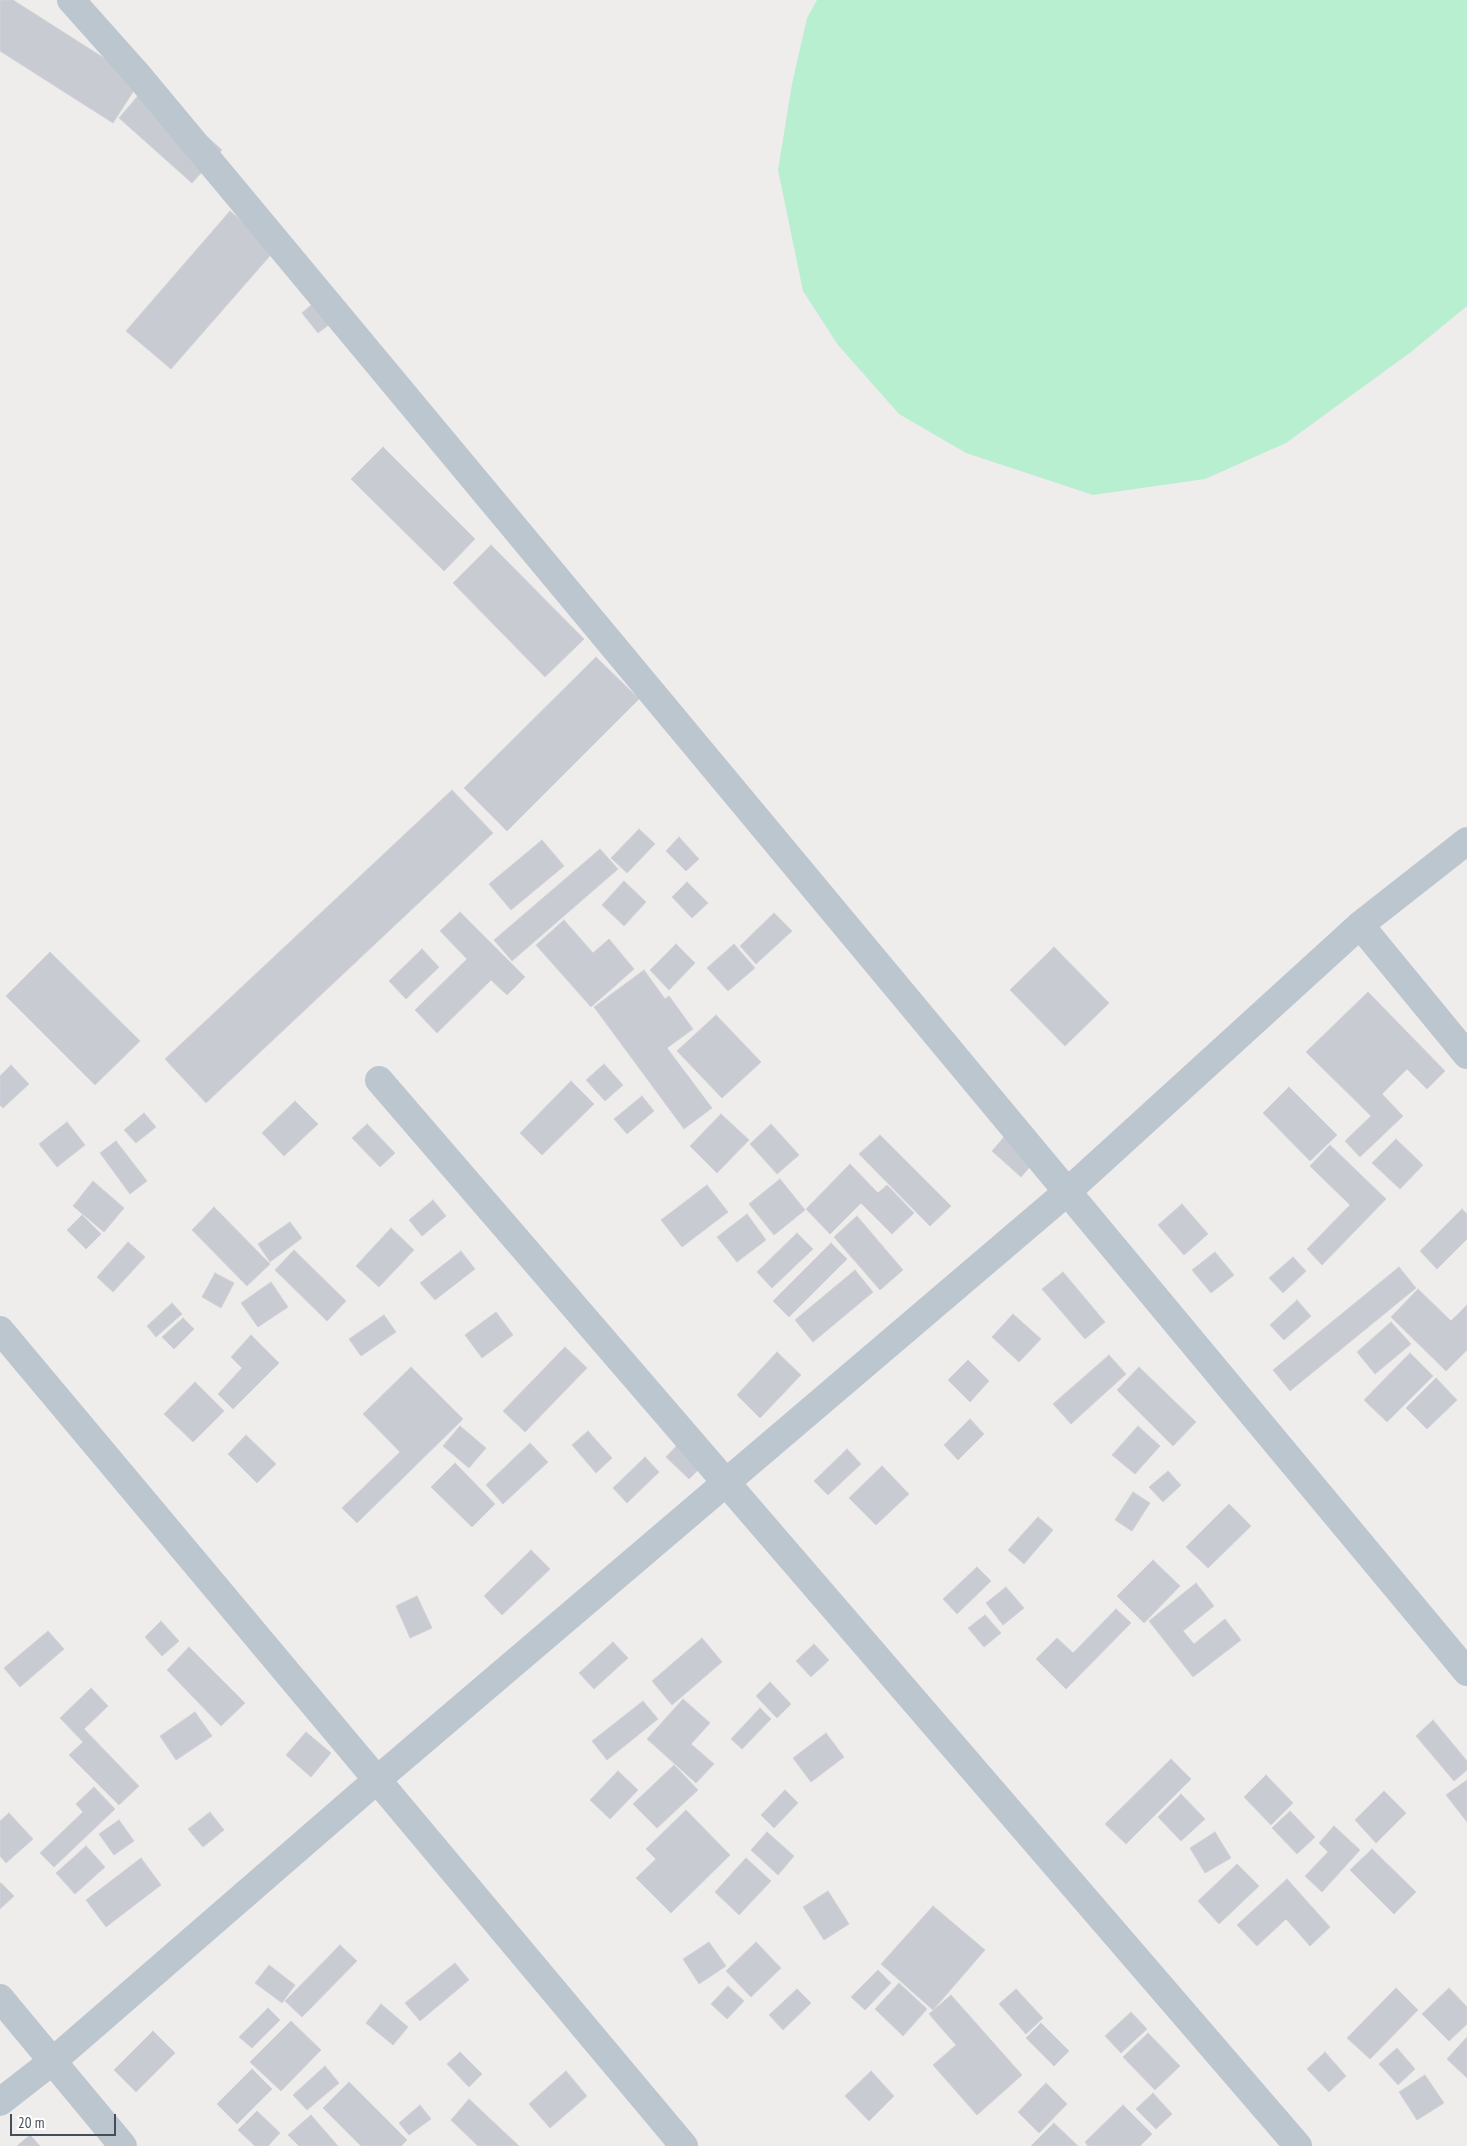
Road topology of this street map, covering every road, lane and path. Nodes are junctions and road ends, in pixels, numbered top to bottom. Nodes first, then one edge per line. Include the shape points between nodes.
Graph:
1 (71, 0) edge
2 (1467, 840) edge
3 (1360, 925) junction
4 (1467, 1054) edge
5 (379, 1080) dead end
6 (1066, 1192) junction
7 (0, 1330) edge
8 (726, 1483) junction
9 (1467, 1672) edge
10 (378, 1779) junction
11 (0, 1998) edge
12 (54, 2060) junction
13 (0, 2102) edge
14 (123, 2146) edge
15 (684, 2146) edge
16 (1298, 2146) edge

1 - 6 street
2 - 3 street
3 - 4 street
3 - 6 street
5 - 8 street
6 - 8 street
6 - 9 street
7 - 10 street
8 - 10 street
8 - 16 street
10 - 12 street
10 - 15 street
11 - 12 street
12 - 13 street
12 - 14 street

